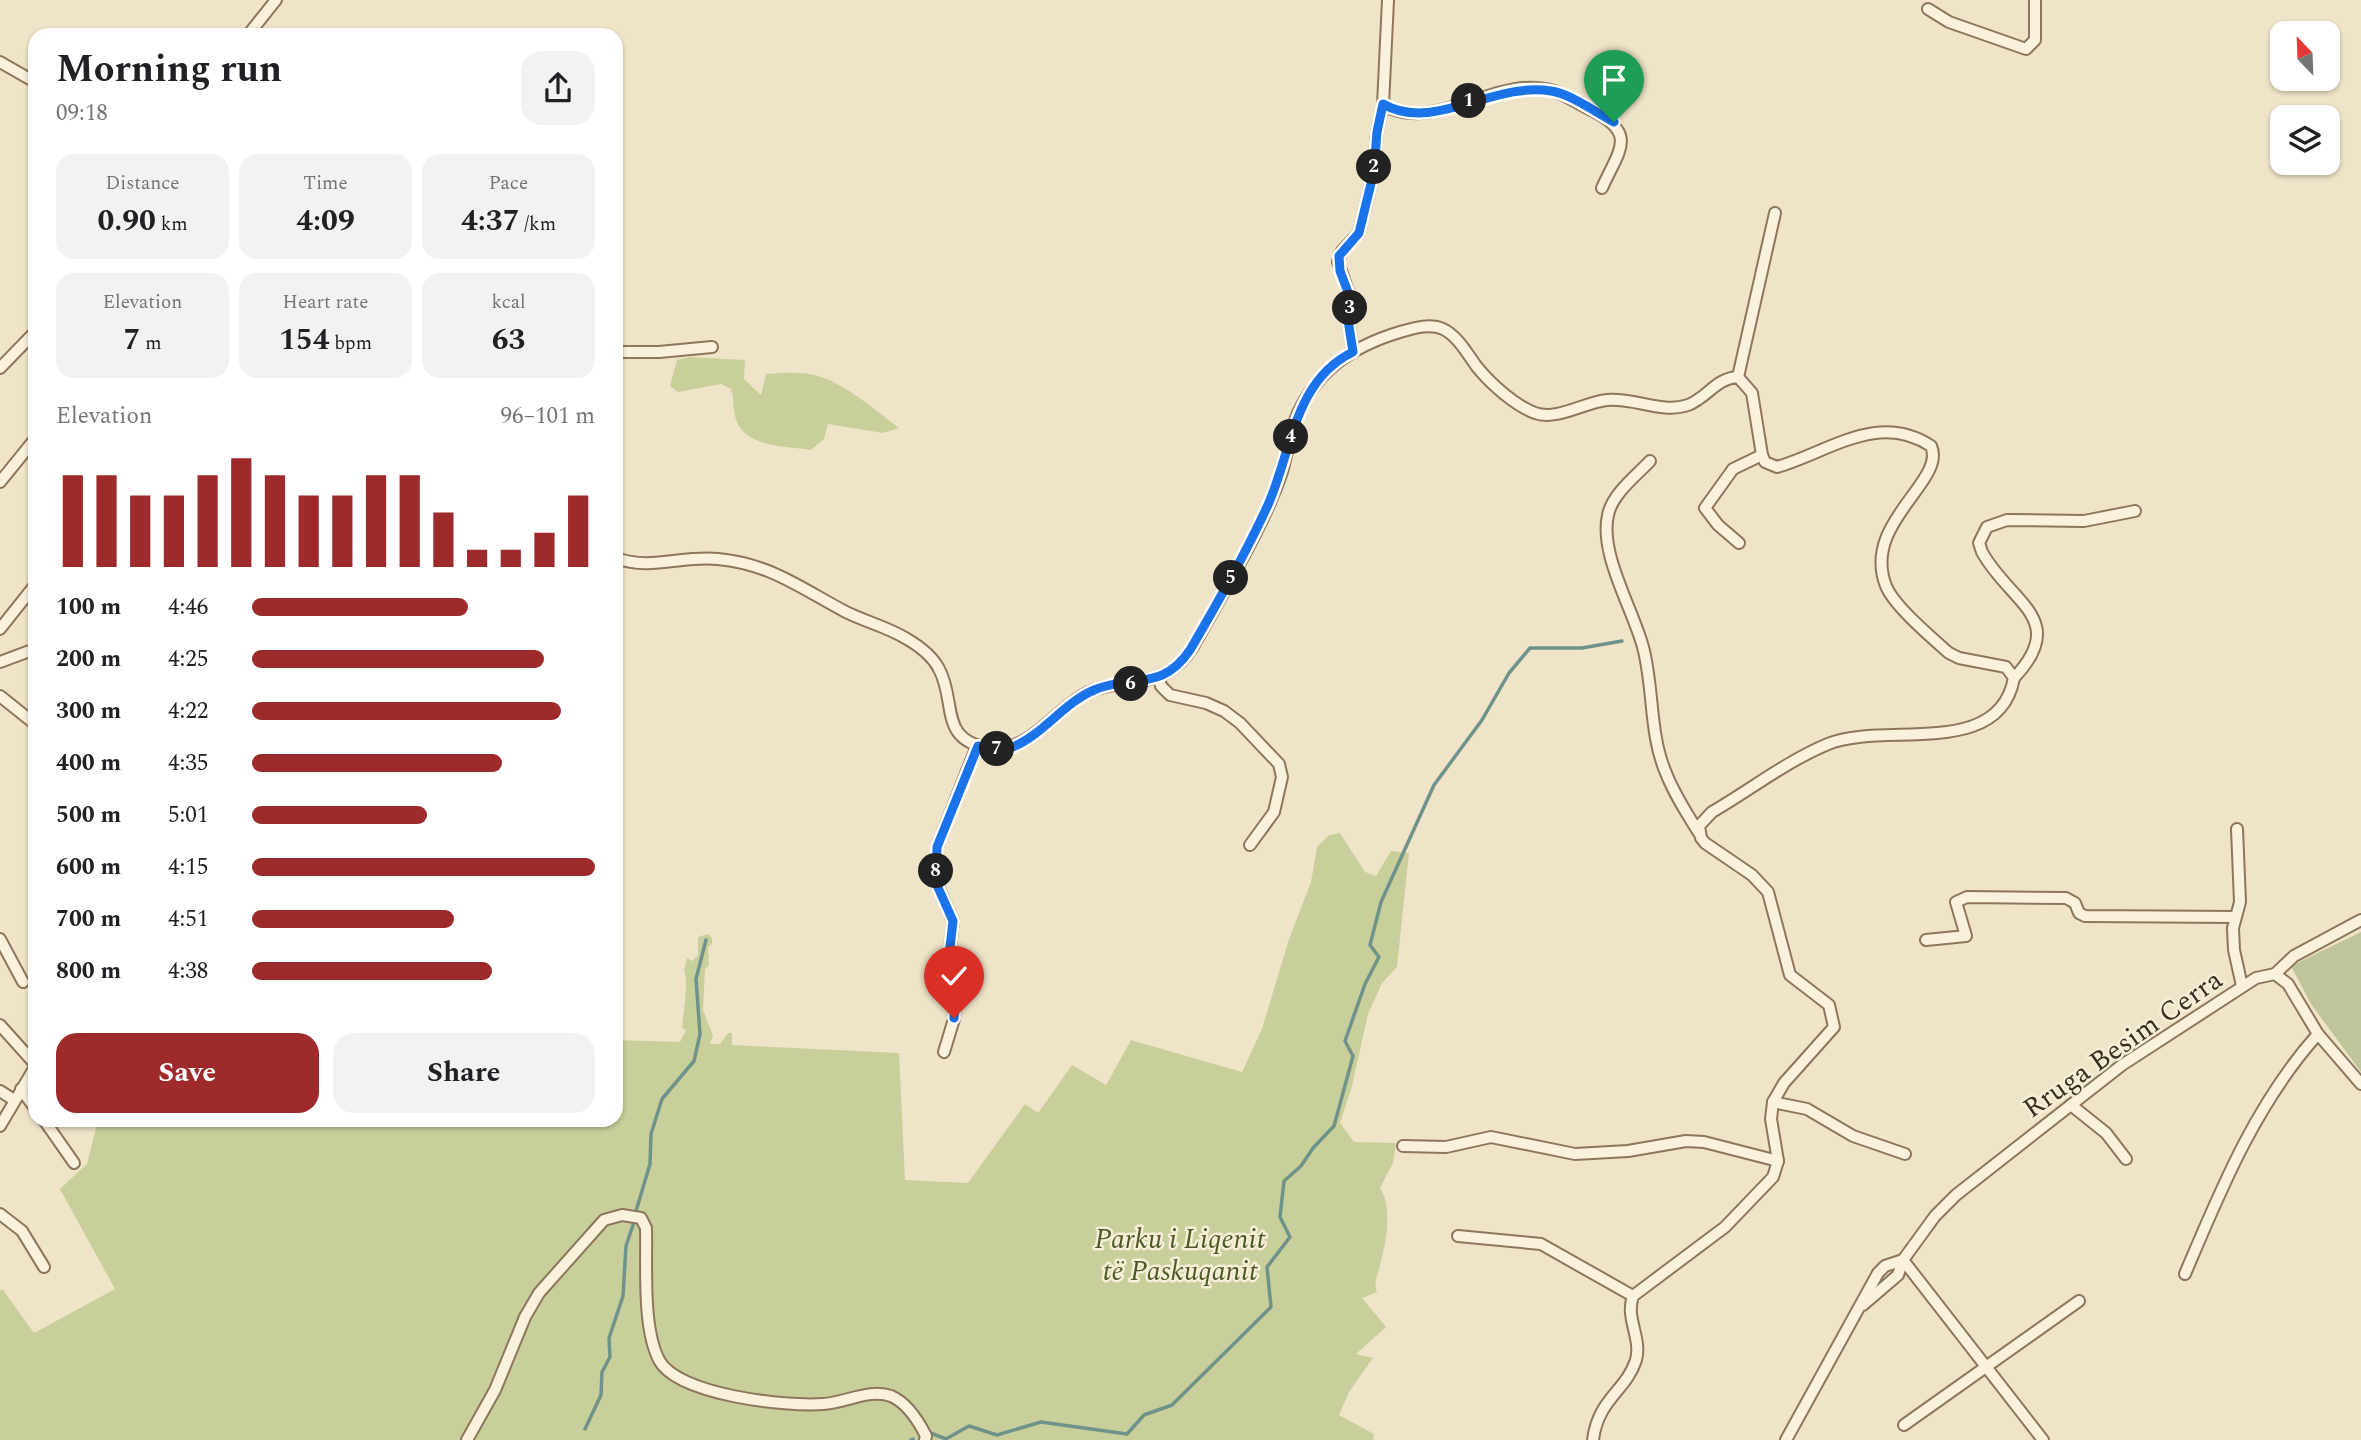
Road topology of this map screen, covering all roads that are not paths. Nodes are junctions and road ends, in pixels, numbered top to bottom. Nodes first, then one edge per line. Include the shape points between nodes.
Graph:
1 (275, 0) edge
2 (1388, 0) edge
3 (2035, 0) edge
4 (1928, 9) dead end
5 (253, 28) edge
6 (0, 62) edge
7 (28, 78) edge
8 (1383, 104) junction
9 (1602, 188) dead end
10 (1775, 213) dead end
11 (28, 339) edge
12 (712, 347) dead end
13 (623, 352) edge
14 (1353, 352) junction
15 (0, 368) edge
16 (1738, 377) junction
17 (28, 448) edge
18 (1762, 455) junction
19 (1650, 461) dead end
20 (0, 482) edge
21 (2135, 511) dead end
22 (1738, 543) dead end
23 (623, 560) edge
24 (28, 594) edge
25 (0, 629) edge
26 (28, 652) edge
27 (0, 662) edge
28 (1159, 678) junction
29 (2014, 678) junction
30 (0, 696) edge
31 (28, 718) edge
32 (978, 746) junction
33 (2236, 829) dead end
34 (1699, 833) junction
35 (1250, 845) dead end
36 (2235, 917) junction
37 (2361, 920) edge
38 (0, 939) edge
39 (1926, 940) dead end
40 (2275, 974) junction
41 (23, 982) dead end
42 (2242, 986) junction
43 (0, 1025) edge
44 (2318, 1034) junction
45 (944, 1052) dead end
46 (28, 1057) edge
47 (28, 1077) edge
48 (2361, 1084) edge
49 (21, 1089) junction
50 (0, 1091) edge
51 (28, 1098) edge
52 (14, 1100) junction
53 (1773, 1102) junction
54 (2071, 1105) junction
55 (0, 1126) edge
56 (49, 1127) edge
57 (1403, 1146) dead end
58 (1905, 1154) dead end
59 (2126, 1159) dead end
60 (1779, 1161) junction
61 (74, 1163) dead end
62 (0, 1214) edge
63 (1458, 1236) dead end
64 (1903, 1260) junction
65 (44, 1267) dead end
66 (2185, 1275) dead end
67 (1633, 1296) junction
68 (2078, 1301) dead end
69 (1987, 1368) junction
70 (1904, 1425) dead end
71 (467, 1440) edge
72 (925, 1440) edge
73 (1593, 1440) edge
74 (1786, 1440) edge
75 (2043, 1440) edge

1 - 5 street
2 - 8 street
3 - 4 street via 2035,40 2026,49 1949,22
6 - 7 street
8 - 9 street via 1409,115 1429,114 1502,94 1553,91 1614,122 1621,133 1623,141
8 - 14 street via 1359,233 1339,256 1351,300 1348,320
10 - 16 street
11 - 15 street
12 - 13 street
14 - 16 street via 1398,332 1441,327 1494,385 1543,414 1613,399 1677,407 1696,401 1727,378
14 - 28 street via 1326,370 1304,401 1280,479 1228,585 1184,659
16 - 18 street via 1752,393
17 - 20 street
18 - 22 street via 1733,470 1705,508
18 - 29 street via 1765,462 1777,467 1877,430 1917,438 1931,446 1933,466 1887,533 1886,587 1949,653 2006,667
19 - 34 street via 1620,493 1608,512 1606,529 1643,649 1660,755
21 - 29 street via 2084,521 2007,520 1987,527 1979,543 1982,552 2039,631 2034,652
23 - 32 street via 646,565 705,558 733,562 789,578 847,612 908,639 941,671 953,724 967,741
24 - 25 street
26 - 27 street
28 - 32 street via 1097,689 1013,747
28 - 35 street via 1170,695 1224,711 1279,764 1282,777 1274,812
29 - 34 street via 2007,699 1971,726 1957,732 1866,734 1828,744 1712,812 1699,826
30 - 31 street
32 - 45 street via 937,847 936,883 953,921 950,947 957,977 954,1018
33 - 36 street via 2240,902
34 - 53 street via 1705,844 1761,883 1775,912 1790,975 1823,999 1833,1013 1830,1035 1784,1083
36 - 39 street via 2085,916 2066,898 1967,897 1956,902 1966,936
36 - 42 street via 2234,950
37 - 40 street, Rruga Besim Cerra via 2294,956
38 - 41 street
40 - 42 street, Rruga Besim Cerra
40 - 44 street via 2288,984
42 - 54 street, Rruga Besim Cerra via 2162,1037
43 - 46 street
44 - 48 street
44 - 66 street via 2273,1092 2247,1136
47 - 49 street
49 - 51 street
49 - 52 street
50 - 52 street
52 - 55 street
53 - 58 street via 1807,1110 1853,1136
53 - 60 street via 1770,1119
54 - 59 street via 2106,1133
54 - 64 street, Rruga Besim Cerra via 1945,1205
56 - 61 street
57 - 60 street via 1446,1147 1491,1137 1575,1154 1686,1141
60 - 67 street via 1773,1177 1725,1227
62 - 65 street via 22,1231
63 - 67 street via 1541,1244
64 - 69 street
64 - 74 street, Rruga Besim Cerra via 1898,1275 1863,1305
67 - 73 street via 1630,1314 1635,1362 1601,1410
68 - 69 street
69 - 70 street
69 - 75 street
71 - 72 street via 539,1293 597,1226 612,1216 630,1214 646,1228 651,1338 657,1357 669,1372 710,1389 775,1403 825,1404 869,1394 890,1396 914,1417

